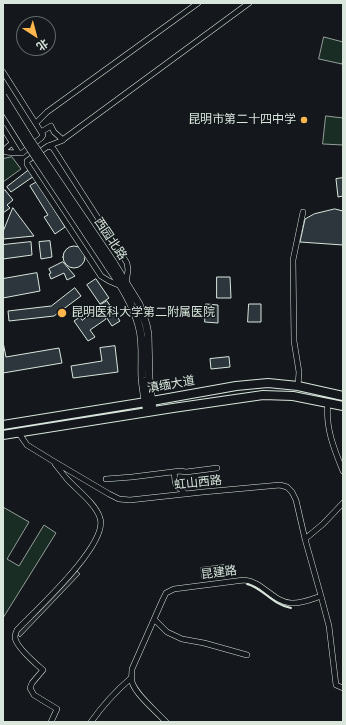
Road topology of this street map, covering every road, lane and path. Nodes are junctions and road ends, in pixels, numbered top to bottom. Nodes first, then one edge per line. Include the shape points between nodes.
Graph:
1 (198, 3) edge
2 (249, 3) edge
3 (3, 72) edge
4 (3, 96) edge
5 (3, 106) edge
6 (36, 123) junction
7 (3, 128) edge
8 (41, 132) junction
9 (62, 140) junction
10 (12, 143) junction
11 (48, 146) junction
12 (3, 151) edge
13 (18, 152) junction
14 (303, 212) dead end
15 (111, 264) junction
16 (124, 284) junction
17 (298, 386) junction
18 (343, 396) edge
19 (149, 402) junction
20 (328, 403) junction
21 (343, 406) edge
22 (150, 412) junction
23 (3, 424) edge
24 (18, 432) junction
25 (3, 435) edge
26 (53, 461) junction
27 (217, 468) dead end
28 (343, 471) edge
29 (174, 472) junction
30 (106, 479) dead end
31 (185, 494) junction
32 (343, 503) edge
33 (304, 539) junction
34 (321, 596) junction
35 (154, 619) junction
36 (246, 655) dead end
37 (131, 678) junction
38 (343, 688) edge
39 (51, 722) edge
40 (91, 722) edge
41 (166, 722) edge

1 - 6 street via 47,112
2 - 9 street
3 - 6 street
4 - 15 main road, 西园北路, bridge
5 - 15 main road, 西园北路, bridge
6 - 8 street
7 - 10 street
8 - 9 street via 51,126
8 - 13 street via 42,138 22,153
9 - 11 street
10 - 12 street
10 - 13 street
11 - 16 street via 53,148 127,263
11 - 16 street via 26,164 101,276 109,282
12 - 13 street
14 - 17 street via 293,267 294,340 299,372
15 - 16 main road, 西园北路
16 - 19 main road, 西园北路 via 140,330 142,379
17 - 18 main road, 滇缅大道
17 - 19 main road, 滇缅大道 via 268,383 236,386
19 - 22 main road, 西园北路
19 - 23 main road, 滇缅大道
20 - 21 main road, 滇缅大道
20 - 22 main road, 滇缅大道 via 293,396 263,395
20 - 28 street via 328,424
22 - 24 main road, 滇缅大道
24 - 25 main road, 滇缅大道
24 - 26 street, 虹山西路 via 27,445
26 - 31 street, 虹山西路 via 119,499
26 - 39 street via 98,511 101,524 98,536 84,558 17,630 15,636 16,642 43,670 30,688 34,696 57,709
27 - 29 street
29 - 30 street
29 - 31 street via 176,484
31 - 33 street, 虹山西路 via 280,485 287,487 296,500
32 - 33 street
33 - 34 street, 虹山西路
34 - 35 street, 昆建路 via 291,603 282,601 251,581 244,580 174,589 166,593
34 - 38 street, 虹山西路 via 330,631 336,685
35 - 36 street via 167,632 182,639
35 - 37 street, 昆建路 via 132,669
37 - 40 street via 114,693
37 - 41 street via 138,692

